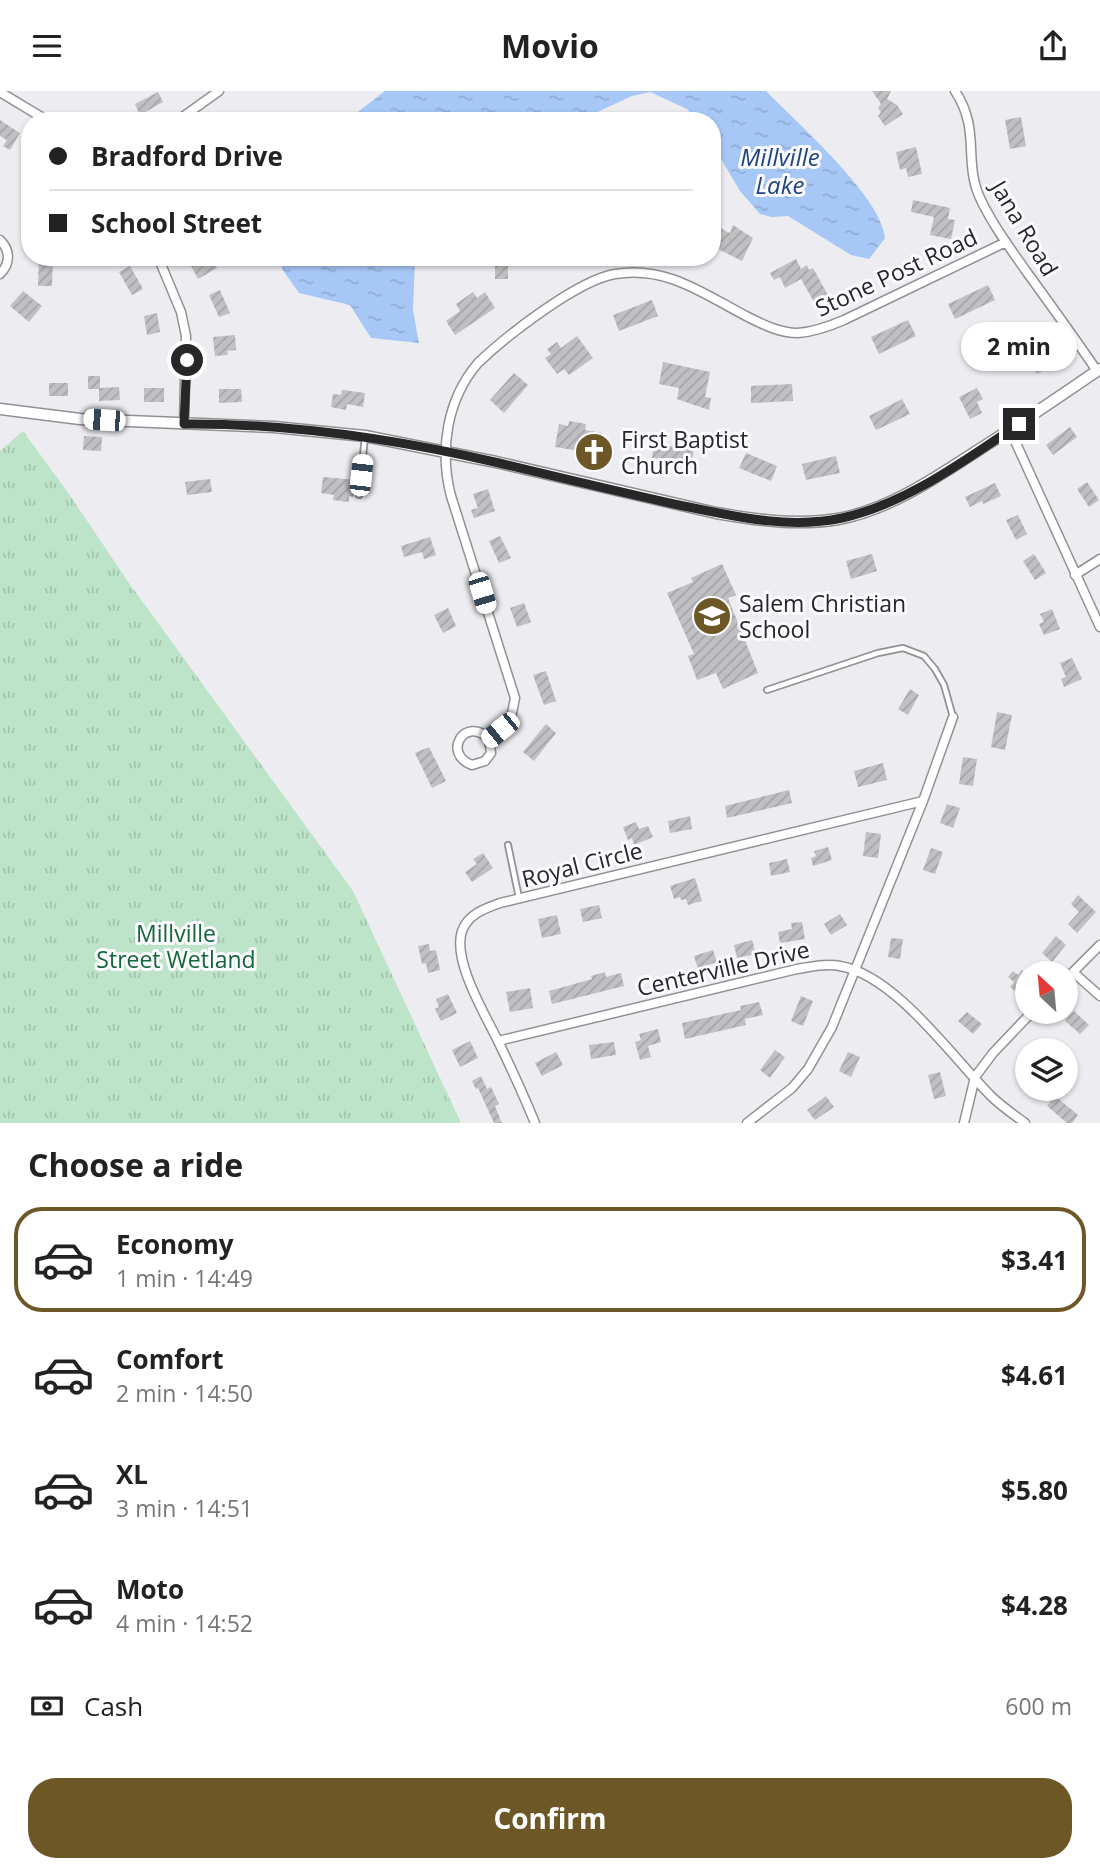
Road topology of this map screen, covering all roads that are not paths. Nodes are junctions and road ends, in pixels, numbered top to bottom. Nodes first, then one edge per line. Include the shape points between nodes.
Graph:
1 (219, 91) edge
2 (955, 91) edge
3 (6, 93) edge
4 (34, 112) edge
5 (190, 112) edge
6 (0, 240) edge
7 (1006, 242) junction
8 (162, 266) edge
9 (0, 274) edge
10 (1098, 370) edge
11 (0, 409) edge
12 (184, 424) junction
13 (1010, 430) junction
14 (365, 436) junction
15 (445, 452) junction
16 (359, 495) dead end
17 (1100, 559) edge
18 (1075, 575) junction
19 (1100, 627) edge
20 (767, 689) dead end
21 (953, 717) joint
22 (489, 739) junction
23 (923, 801) junction
24 (508, 845) dead end
25 (519, 899) junction
26 (1100, 945) edge
27 (1078, 967) edge
28 (854, 970) junction
29 (1078, 976) edge
30 (1100, 996) edge
31 (1021, 1024) edge
32 (498, 1041) junction
33 (975, 1077) junction
34 (535, 1123) edge
35 (747, 1123) edge
36 (964, 1123) edge
37 (1025, 1123) edge

1 - 5 street
2 - 7 street, Jana Road via 971,127 975,187
3 - 4 street
6 - 9 street via 8,259
7 - 10 street, Jana Road
7 - 15 street, Stone Post Road via 828,327 797,333 768,327 666,275 625,272 601,277 561,300 478,363 456,397
8 - 12 street via 186,336
10 - 13 street
11 - 12 street
12 - 14 street
13 - 15 street via 880,506 841,518 800,523 716,513
13 - 18 street
14 - 15 street
14 - 16 lane
15 - 22 street, Stone Post Road via 451,496 514,692 511,718
17 - 18 street
18 - 19 street
20 - 21 lane via 904,648 924,656 934,669
21 - 23 street
22 - 22 street via 477,731 466,733 458,744 459,755 468,764 482,763 491,753
23 - 25 street, Royal Circle
23 - 28 street
24 - 25 lane
25 - 32 street, Royal Circle via 478,912 462,931 465,968
26 - 27 street
28 - 32 street, Centerville Drive via 832,965 797,969
28 - 33 street, Centerville Drive via 892,993
28 - 35 street via 832,1027 808,1069 792,1088
29 - 30 street
31 - 33 street
32 - 34 street, Royal Circle
33 - 36 street
33 - 37 street, Centerville Drive via 991,1097

